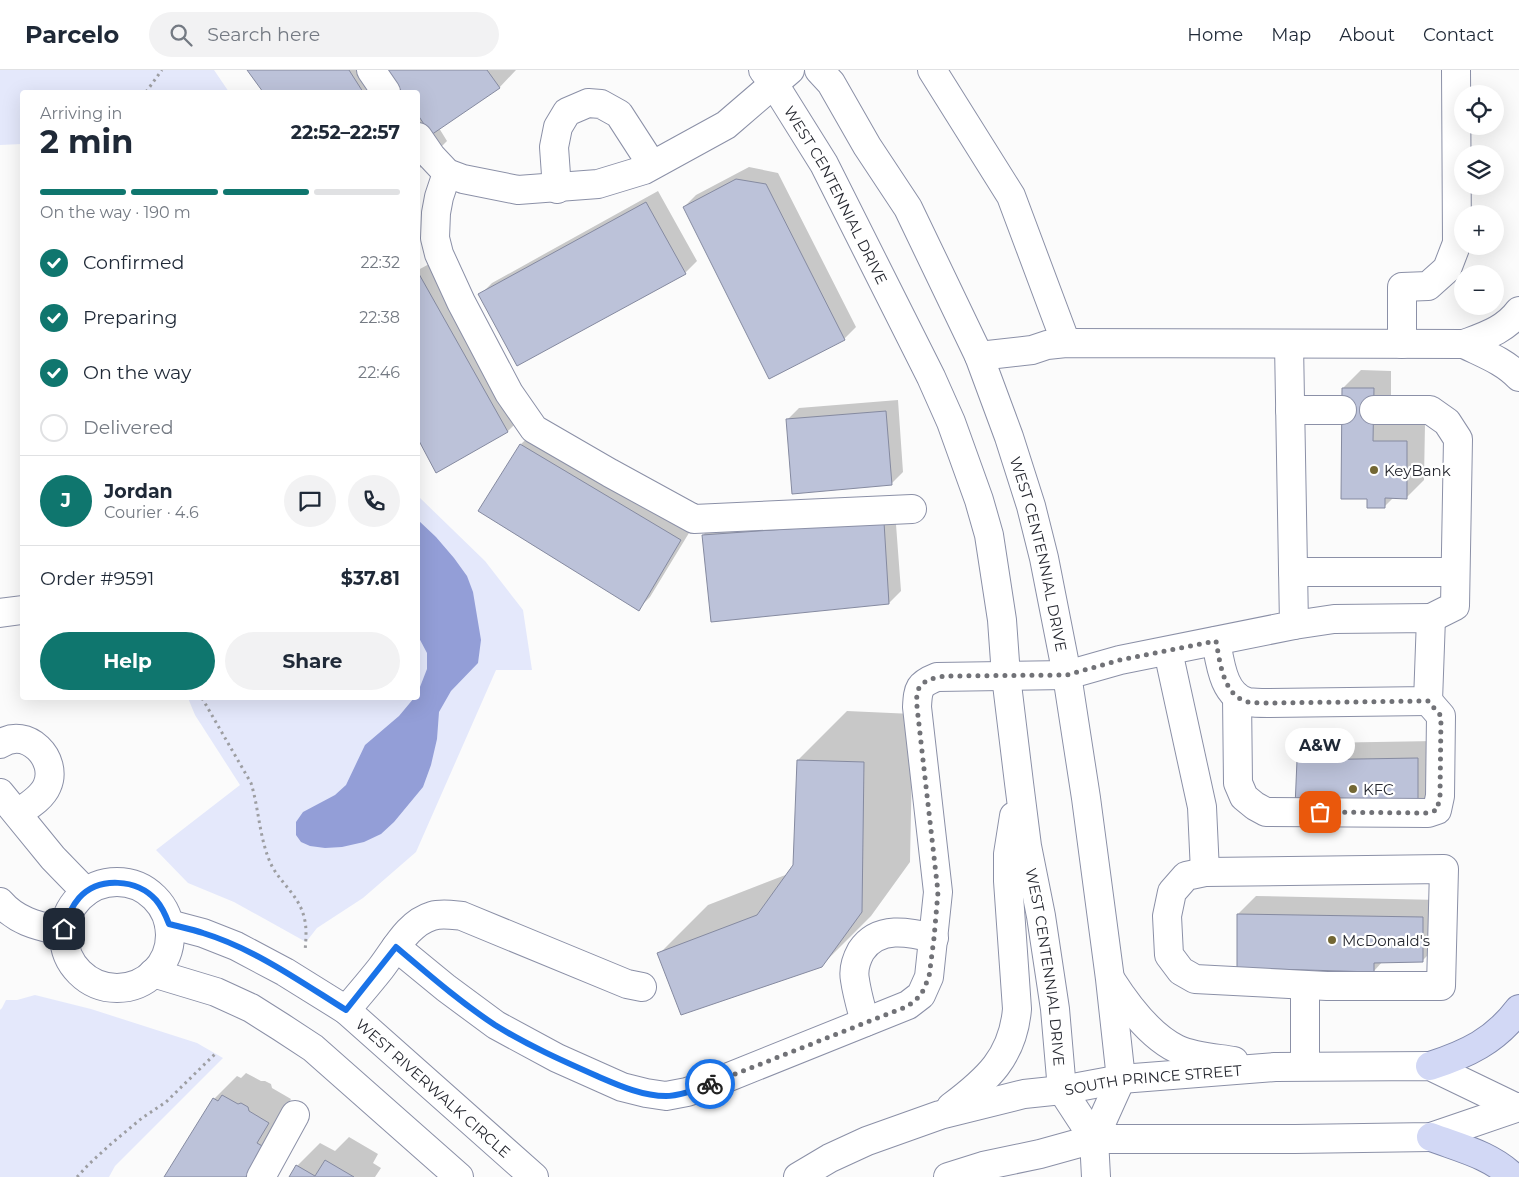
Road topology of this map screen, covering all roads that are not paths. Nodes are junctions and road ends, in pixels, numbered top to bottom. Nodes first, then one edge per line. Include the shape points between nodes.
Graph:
1 (371, 70) edge
2 (819, 70) edge
3 (932, 70) edge
4 (1456, 70) edge
5 (776, 75) edge
6 (385, 90) edge
7 (420, 140) edge
8 (652, 165) junction
9 (447, 173) junction
10 (557, 188) junction
11 (1519, 312) edge
12 (1066, 343) junction
13 (1289, 344) junction
14 (1402, 344) junction
15 (1464, 344) junction
16 (979, 356) junction
17 (1519, 377) edge
18 (1290, 410) junction
19 (1342, 410) dead end
20 (1374, 410) dead end
21 (912, 509) dead end
22 (1293, 572) junction
23 (1455, 572) junction
24 (20, 610) edge
25 (0, 613) edge
26 (1431, 618) junction
27 (1294, 625) junction
28 (1216, 641) junction
29 (1168, 651) junction
30 (1067, 675) junction
31 (1006, 676) junction
32 (1237, 697) junction
33 (1428, 701) junction
34 (0, 744) edge
35 (1019, 783) junction
36 (0, 793) edge
37 (18, 813) junction
38 (1205, 872) junction
39 (86, 892) junction
40 (0, 902) edge
41 (169, 924) junction
42 (64, 932) junction
43 (934, 938) junction
44 (396, 947) junction
45 (153, 973) junction
46 (1110, 979) junction
47 (1305, 985) junction
48 (642, 987) dead end
49 (346, 1010) junction
50 (1519, 1010) edge
51 (865, 1022) junction
52 (1305, 1066) junction
53 (1430, 1066) junction
54 (1275, 1067) junction
55 (1121, 1079) junction
56 (1062, 1090) junction
57 (1517, 1107) edge
58 (295, 1116) dead end
59 (940, 1116) junction
60 (1431, 1137) junction
61 (1094, 1139) junction
62 (261, 1177) edge
63 (459, 1177) edge
64 (534, 1177) edge
65 (798, 1177) edge
66 (948, 1177) edge
67 (1096, 1177) edge
68 (1513, 1177) edge

1 - 6 street
2 - 16 street, WEST CENTENNIAL DRIVE via 831,83 908,208
3 - 12 street via 1011,196
4 - 14 street via 1457,243 1447,269 1428,286 1402,287
5 - 8 street via 726,125
5 - 31 street, WEST CENTENNIAL DRIVE via 824,164 955,431 989,535 1002,620
7 - 9 street
8 - 10 street via 598,184
8 - 10 street via 619,114 601,104 588,103 567,112 558,127 554,147
9 - 10 street via 518,190
9 - 21 street via 436,212 435,238 439,254 509,393 534,429 694,519
11 - 15 street via 1498,331
12 - 13 street
12 - 16 street
13 - 14 street
13 - 18 street
14 - 15 street
15 - 17 street via 1498,360
16 - 30 street, WEST CENTENNIAL DRIVE via 1031,506
18 - 19 street
18 - 22 street
20 - 23 street via 1430,410 1447,422 1458,440
22 - 23 street
22 - 27 street
23 - 26 street via 1455,606
24 - 25 street
26 - 27 street via 1334,619
26 - 33 street
27 - 28 street
28 - 29 street
28 - 32 street via 1228,687
29 - 30 street
29 - 38 street via 1202,807
30 - 31 street
30 - 46 street, WEST CENTENNIAL DRIVE
31 - 35 street, WEST CENTENNIAL DRIVE
31 - 43 street via 937,677 925,682 918,690 917,707 938,892
32 - 33 street via 1248,702 1268,703
32 - 33 street via 1238,784 1244,796 1266,812 1428,813 1437,810 1441,716
34 - 37 street via 13,739 32,743 43,753 49,766 47,786 42,794
35 - 56 street, WEST CENTENNIAL DRIVE via 1055,1009
35 - 59 street via 1008,854 1016,1024 1007,1049 990,1074
36 - 37 street
37 - 39 street via 53,858
38 - 47 street via 1186,876 1172,892 1167,916 1169,955 1181,971 1195,979
38 - 47 street via 1444,870 1441,986
39 - 41 street via 110,882 127,883 143,889 156,900
39 - 42 street via 69,912
40 - 42 street via 25,922
41 - 45 street via 168,950
41 - 49 street, WEST RIVERWALK CIRCLE via 203,932 236,946
42 - 45 street via 71,962 83,976 98,985 132,986
43 - 51 street via 929,977 921,995 908,1006
43 - 51 street via 908,932 883,933 866,943 856,960 854,979
44 - 48 street via 419,921 446,914 462,916 627,984
44 - 49 street
44 - 51 street via 496,1025 557,1058 646,1093 666,1096 688,1092
45 - 63 street via 216,992 251,1008 313,1048
46 - 54 street via 1134,1012 1177,1049
46 - 55 street, WEST CENTENNIAL DRIVE
47 - 52 street
49 - 64 street, WEST RIVERWALK CIRCLE
50 - 53 main road via 1503,1028 1476,1048
52 - 53 street, SOUTH PRINCE STREET
52 - 54 street, SOUTH PRINCE STREET
53 - 57 street, SOUTH PRINCE STREET
54 - 55 street, SOUTH PRINCE STREET
55 - 56 street, SOUTH PRINCE STREET
55 - 61 street
56 - 59 street, SOUTH PRINCE STREET via 1000,1098
56 - 61 street, WEST CENTENNIAL DRIVE
57 - 60 street, SOUTH PRINCE STREET
58 - 62 street
59 - 65 street, SOUTH PRINCE STREET via 868,1141
60 - 61 street, SOUTH PRINCE STREET
60 - 68 main road via 1489,1158
61 - 66 street, SOUTH PRINCE STREET
61 - 67 street

